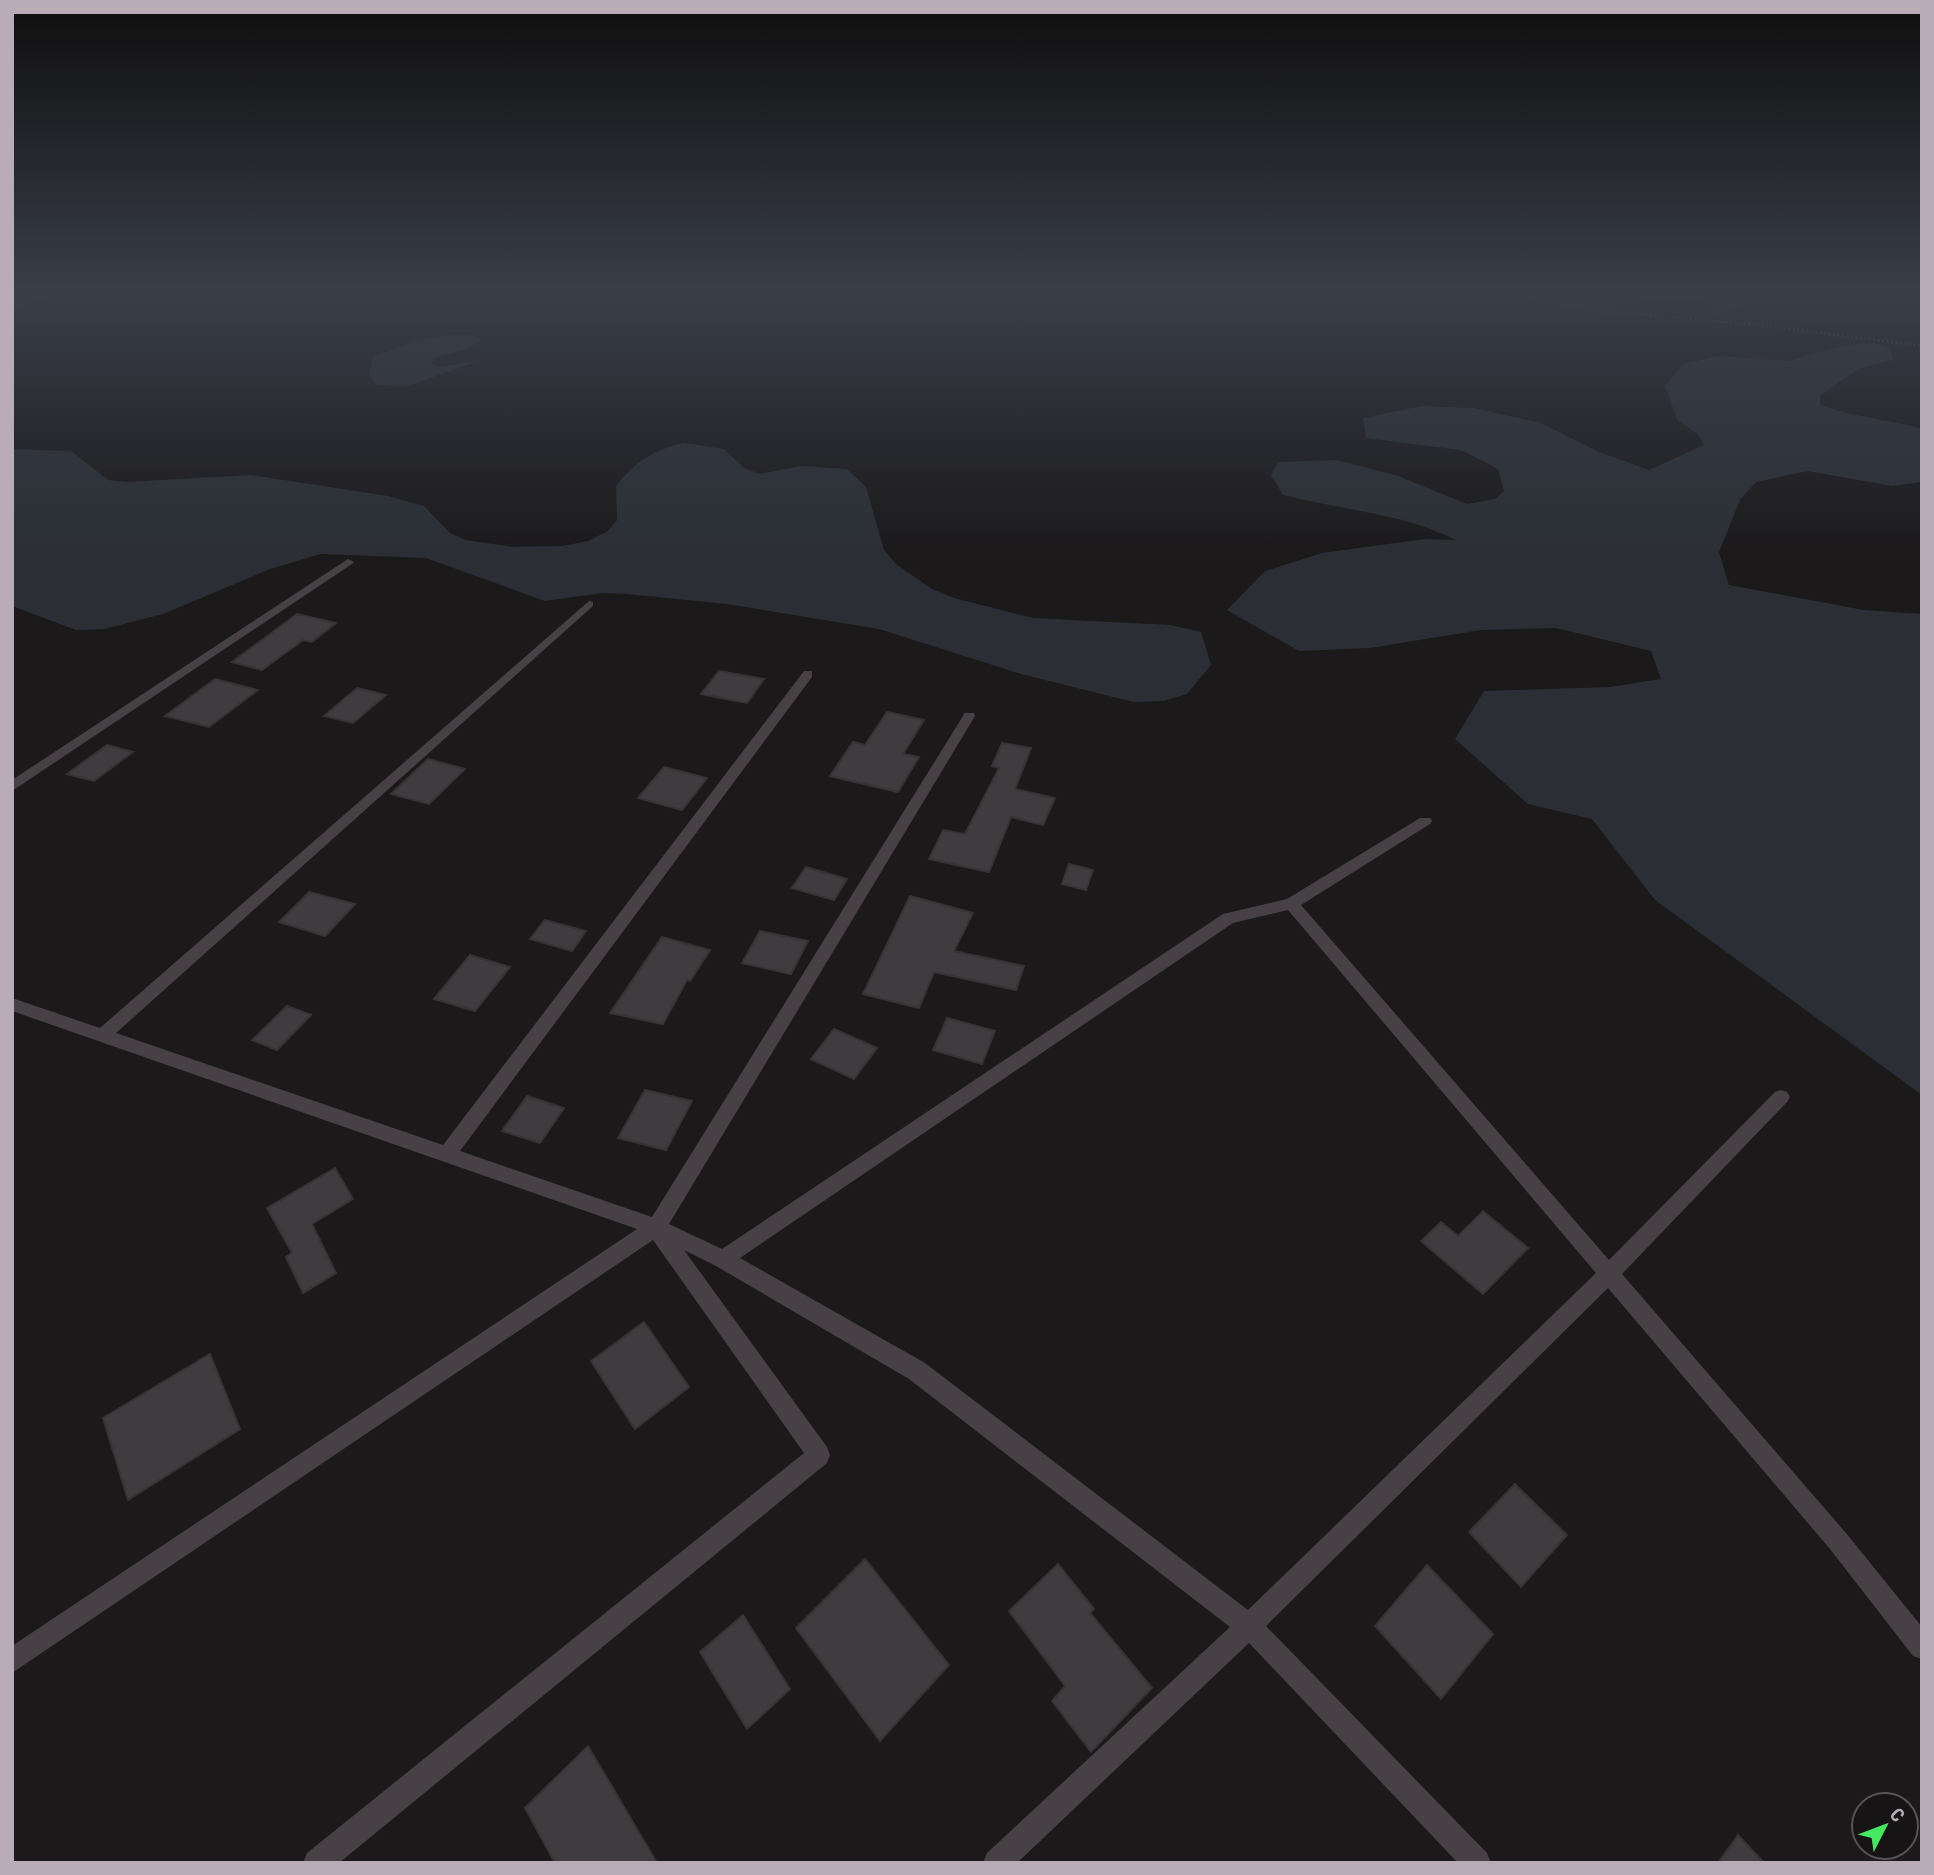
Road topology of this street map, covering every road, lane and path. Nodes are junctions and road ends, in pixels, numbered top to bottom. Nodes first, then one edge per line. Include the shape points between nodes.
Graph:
1 (348, 562) dead end
2 (589, 604) dead end
3 (808, 674) dead end
4 (969, 716) dead end
5 (12, 787) edge
6 (1425, 821) dead end
7 (1291, 904) junction
8 (12, 1004) edge
9 (103, 1035) junction
10 (1781, 1097) dead end
11 (448, 1153) junction
12 (656, 1227) junction
13 (723, 1259) junction
14 (1612, 1275) junction
15 (1251, 1628) junction
16 (1922, 1647) edge
17 (12, 1661) edge
18 (317, 1863) edge
19 (997, 1863) edge
20 (1477, 1863) edge

1 - 5 lane
2 - 9 lane
3 - 11 lane
4 - 12 lane
6 - 7 lane
7 - 13 lane via 1228,918
7 - 14 lane
8 - 9 lane
9 - 11 lane
10 - 14 lane
11 - 12 lane
12 - 13 lane
12 - 17 lane
12 - 18 lane via 819,1455
13 - 15 lane via 917,1371
14 - 15 lane
14 - 16 lane
15 - 19 lane
15 - 20 lane

